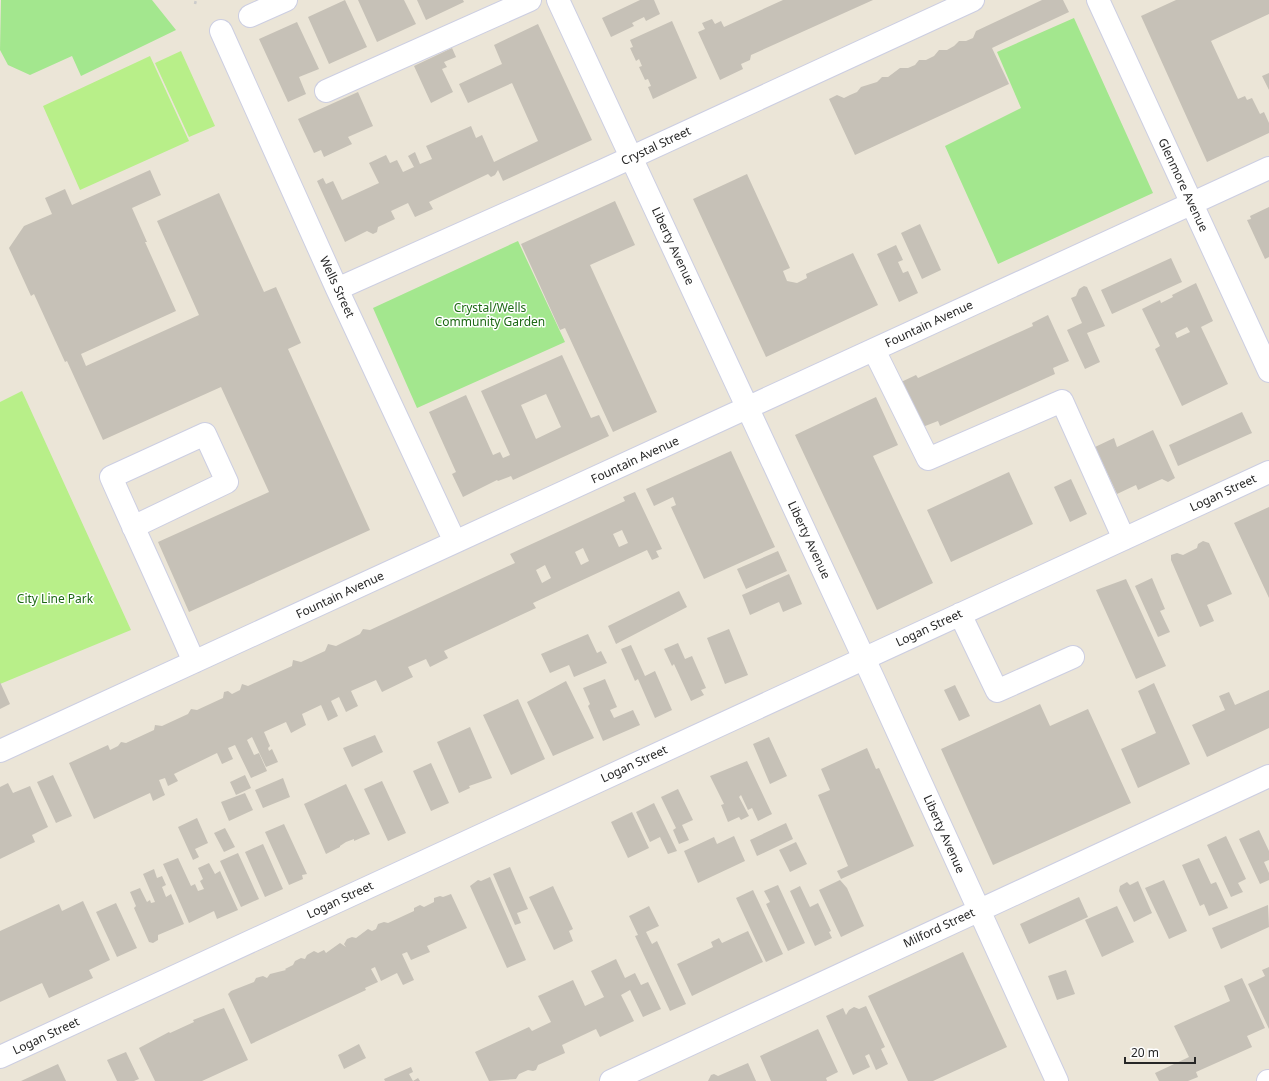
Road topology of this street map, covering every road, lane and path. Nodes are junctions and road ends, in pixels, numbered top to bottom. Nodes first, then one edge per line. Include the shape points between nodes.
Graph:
1 (196, 0) edge
2 (286, 0) edge
3 (530, 0) edge
4 (558, 0) edge
5 (973, 0) edge
6 (1098, 0) edge
7 (195, 4) dead end
8 (250, 16) dead end
9 (220, 31) dead end
10 (326, 91) dead end
11 (632, 157) junction
12 (1269, 168) edge
13 (1192, 204) junction
14 (337, 289) junction
15 (874, 350) junction
16 (1269, 371) edge
17 (748, 408) junction
18 (1269, 472) edge
19 (133, 527) junction
20 (1124, 538) junction
21 (455, 542) junction
22 (960, 614) junction
23 (1073, 657) dead end
24 (864, 658) junction
25 (194, 662) junction
26 (0, 750) edge
27 (1269, 776) edge
28 (978, 910) junction
29 (0, 1057) edge
30 (611, 1081) edge
31 (1057, 1081) edge

1 - 7 path
2 - 8 street
3 - 10 street
4 - 11 street, Liberty Avenue
5 - 11 street, Crystal Street
6 - 13 street, Glenmore Avenue
9 - 14 street, Wells Street
11 - 14 street, Crystal Street
11 - 17 street, Liberty Avenue
12 - 13 street, Fountain Avenue
13 - 15 street, Fountain Avenue
13 - 16 street, Glenmore Avenue
14 - 21 street, Wells Street
15 - 17 street, Fountain Avenue
15 - 20 street via 928,459 1062,402
17 - 21 street, Fountain Avenue
17 - 24 street, Liberty Avenue
18 - 20 street, Logan Street
19 - 19 street via 227,482 205,434 111,477
19 - 25 street
20 - 22 street, Logan Street
21 - 25 street, Fountain Avenue
22 - 23 street via 997,691
22 - 24 street, Logan Street
24 - 28 street, Liberty Avenue
24 - 29 street, Logan Street
25 - 26 street, Fountain Avenue
27 - 28 street, Milford Street
28 - 30 street, Milford Street
28 - 31 street, Liberty Avenue

